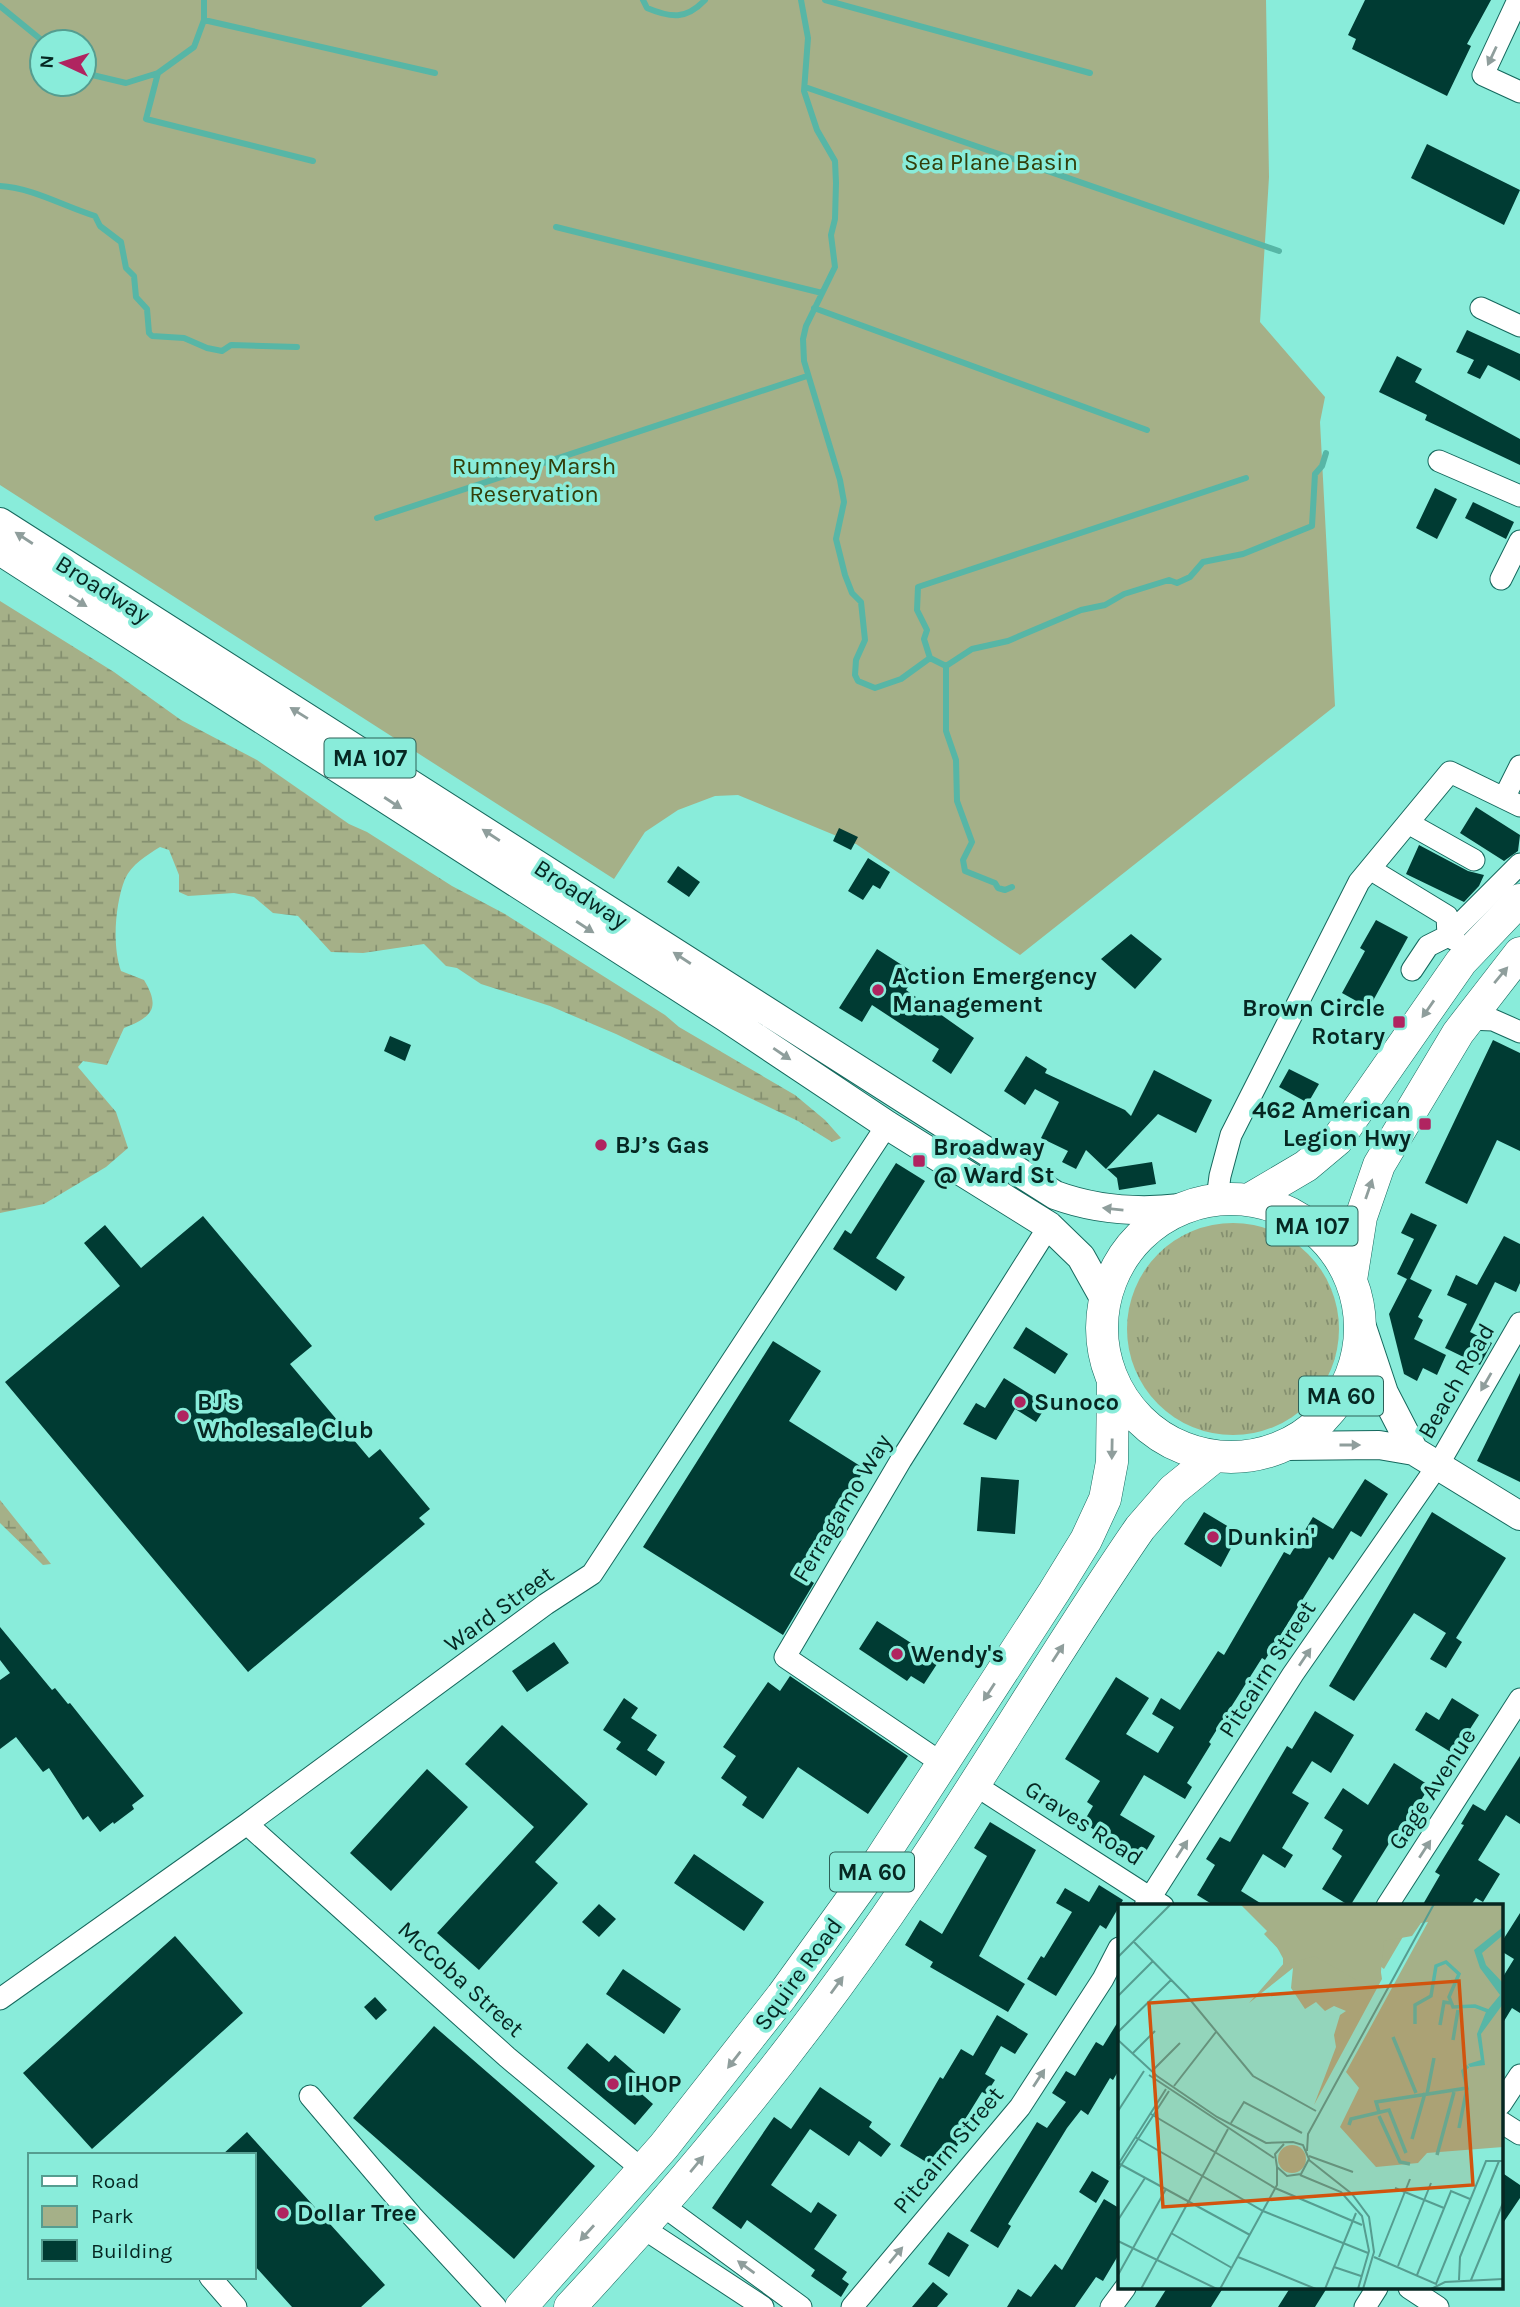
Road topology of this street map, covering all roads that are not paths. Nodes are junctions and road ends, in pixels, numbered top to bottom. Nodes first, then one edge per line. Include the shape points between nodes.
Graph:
1 (1518, 0) edge
2 (1513, 29) edge
3 (1520, 92) edge
4 (1481, 308) dead end
5 (1520, 326) edge
6 (1439, 461) dead end
7 (1520, 496) edge
8 (0, 522) edge
9 (1520, 541) edge
10 (0, 551) edge
11 (1501, 579) dead end
12 (1518, 773) edge
13 (1512, 802) edge
14 (1408, 823) junction
15 (1474, 860) dead end
16 (1520, 864) edge
17 (1364, 875) junction
18 (1520, 900) edge
19 (1448, 936) junction
20 (1484, 936) junction
21 (1520, 953) edge
22 (1412, 970) dead end
23 (1468, 1019) junction
24 (1520, 1032) edge
25 (887, 1125) junction
26 (1217, 1199) junction
27 (1250, 1199) junction
28 (1181, 1208) junction
29 (1049, 1226) junction
30 (1351, 1280) junction
31 (1105, 1300) junction
32 (1520, 1323) edge
33 (1361, 1324) junction
34 (1113, 1380) junction
35 (1285, 1446) junction
36 (1414, 1451) junction
37 (1215, 1456) junction
38 (1438, 1465) junction
39 (1520, 1516) edge
40 (1520, 1699) edge
41 (943, 1764) junction
42 (975, 1785) junction
43 (247, 1824) junction
44 (1153, 1904) edge
45 (1388, 1904) edge
46 (1118, 1950) edge
47 (0, 1999) edge
48 (1520, 2075) edge
49 (310, 2096) dead end
50 (1502, 2102) edge
51 (1502, 2123) edge
52 (1520, 2134) edge
53 (643, 2171) junction
54 (658, 2218) junction
55 (213, 2279) edge
56 (1124, 2290) edge
57 (1376, 2290) edge
58 (1412, 2290) edge
59 (236, 2307) edge
60 (496, 2307) edge
61 (521, 2307) edge
62 (570, 2307) edge
63 (763, 2307) edge
64 (801, 2307) edge
65 (852, 2307) edge
66 (1111, 2307) edge
67 (1365, 2307) edge
68 (1438, 2307) edge

1 - 2 street
2 -> 3 street via 1483,75
4 - 5 street
6 - 7 street
28 -> 8 main road, Broadway / MA 107 via 1112,1209 1055,1195
9 - 11 street
10 -> 25 main road, Broadway / MA 107
12 - 13 street
13 - 14 street via 1450,772
14 - 15 street
14 - 17 street
16 - 19 street
17 - 19 street via 1447,916
17 - 26 street via 1231,1135
18 - 20 highway
19 - 20 street via 1459,942
19 - 22 street via 1428,946
20 -> 27 highway via 1441,989 1343,1133 1319,1157
23 -> 21 highway, MA 60
23 - 24 street via 1493,1020
30 -> 23 highway, MA 60 via 1361,1217 1379,1165
25 - 29 main road, Broadway / MA 107
25 - 43 street, Ward Street via 592,1574
26 - 27 highway, MA 60
26 - 28 highway, MA 60
27 - 30 highway, MA 107 via 1276,1206 1312,1226 1339,1256
28 - 31 highway, MA 60 via 1135,1241 1116,1269
29 - 31 main road, Broadway / MA 107 via 1081,1257
29 - 41 street, Ferragamo Way via 901,1460 785,1657
30 - 33 highway, MA 60
31 - 34 highway, MA 60 via 1103,1341
32 -> 38 street, Beach Road
33 - 35 highway, MA 60 via 1352,1374 1336,1403 1313,1428
33 - 36 main road via 1384,1393
34 - 37 highway via 1130,1409 1154,1432 1183,1448
34 -> 41 highway, Squire Road / MA 60 via 1112,1462 1101,1510
35 -> 36 main road via 1379,1445
35 - 37 highway, MA 60 via 1258,1455
36 - 38 main road
42 -> 37 highway, Squire Road / MA 60 via 1140,1528 1173,1490
38 - 39 main road
44 -> 38 street, Pitcairn Street via 1286,1684
45 -> 40 street, Gage Avenue
41 -> 53 highway, Squire Road / MA 60 via 802,1970
42 - 44 street, Graves Road
54 -> 42 highway, Squire Road / MA 60 via 813,2018
43 - 47 street, Ward Street
43 - 53 street, McCoba Street via 507,2057
65 -> 46 street, Pitcairn Street via 1020,2107
48 - 50 street
49 - 60 street
51 - 52 street
53 -> 61 highway, Squire Road / MA 60
54 - 62 highway, Squire Road / MA 60
54 - 63 street
64 -> 54 street
55 - 59 street
56 - 66 street
57 - 67 street
58 - 68 street

